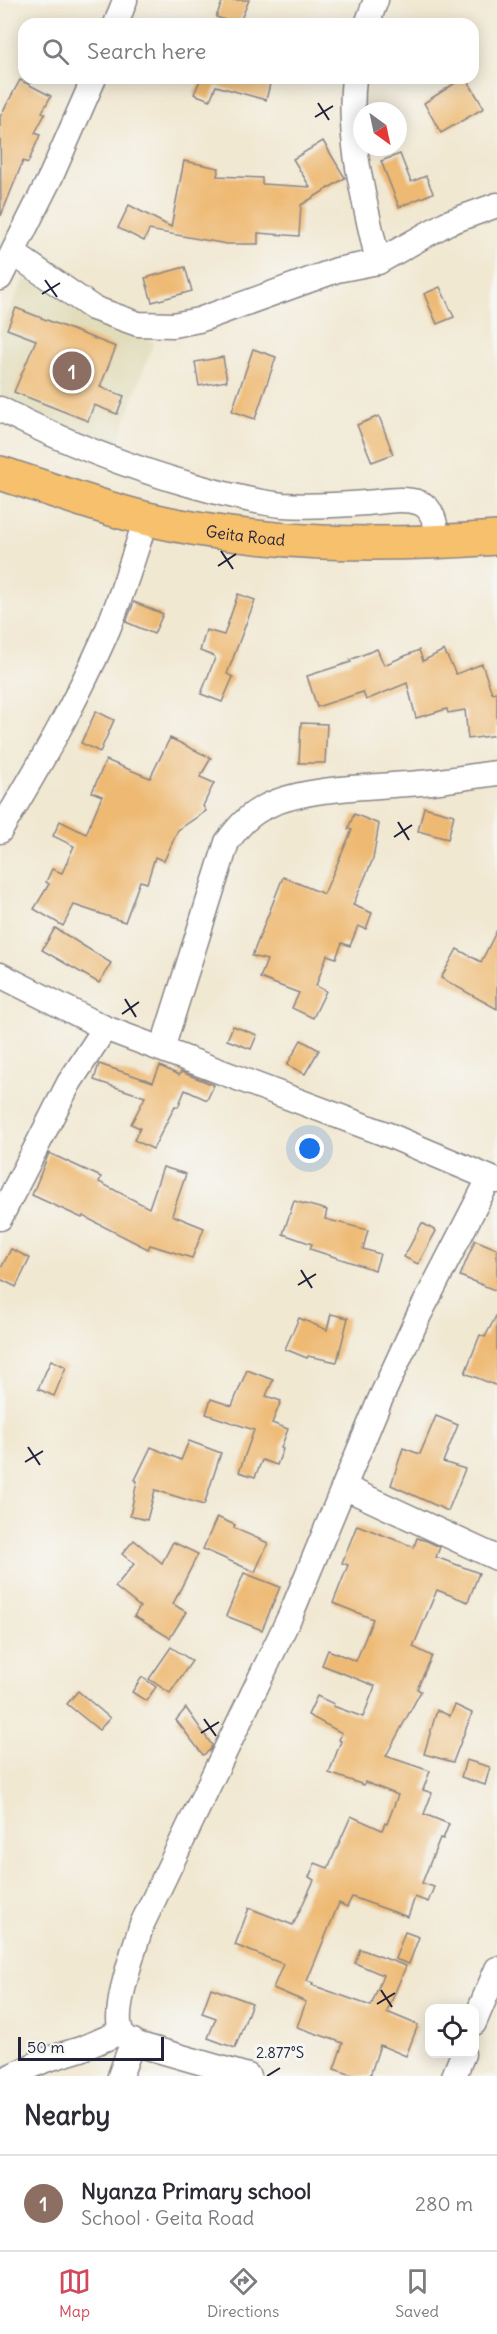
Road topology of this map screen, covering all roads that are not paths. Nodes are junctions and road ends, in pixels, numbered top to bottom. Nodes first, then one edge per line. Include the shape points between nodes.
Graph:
1 (125, 0) edge
2 (376, 0) edge
3 (118, 18) edge
4 (369, 18) edge
5 (91, 84) edge
6 (354, 84) edge
7 (497, 206) edge
8 (13, 253) junction
9 (378, 262) junction
10 (0, 278) edge
11 (0, 410) edge
12 (0, 473) edge
13 (146, 519) junction
14 (497, 538) edge
15 (438, 542) junction
16 (497, 773) edge
17 (0, 831) edge
18 (0, 975) edge
19 (105, 1028) junction
20 (162, 1049) junction
21 (493, 1180) edge
22 (0, 1218) edge
23 (344, 1487) junction
24 (497, 1558) edge
25 (497, 1969) edge
26 (479, 2011) edge
27 (127, 2036) junction
28 (461, 2058) edge
29 (11, 2076) edge
30 (120, 2076) edge
31 (248, 2076) edge
32 (454, 2076) edge

1 - 3 street
2 - 4 street
5 - 8 street
6 - 9 street via 354,136 360,181
7 - 9 street via 447,223
8 - 9 street via 93,308 150,325 199,320 337,270
8 - 10 street
11 - 15 street via 104,455 229,496 284,505 399,500 419,503 431,515
12 - 13 highway, Geita Road
13 - 15 highway, Geita Road via 234,535 311,542
13 - 17 street via 105,635 53,739
14 - 15 highway, Geita Road
16 - 20 street via 289,798 242,821 227,842
18 - 19 street
19 - 20 street
19 - 22 street via 69,1083
20 - 21 street via 391,1136
21 - 23 street via 419,1314
23 - 24 street
23 - 27 street via 291,1614 141,1924 123,1989 119,2023
25 - 26 street
27 - 29 street via 45,2060
27 - 30 street
27 - 31 street
28 - 32 street

